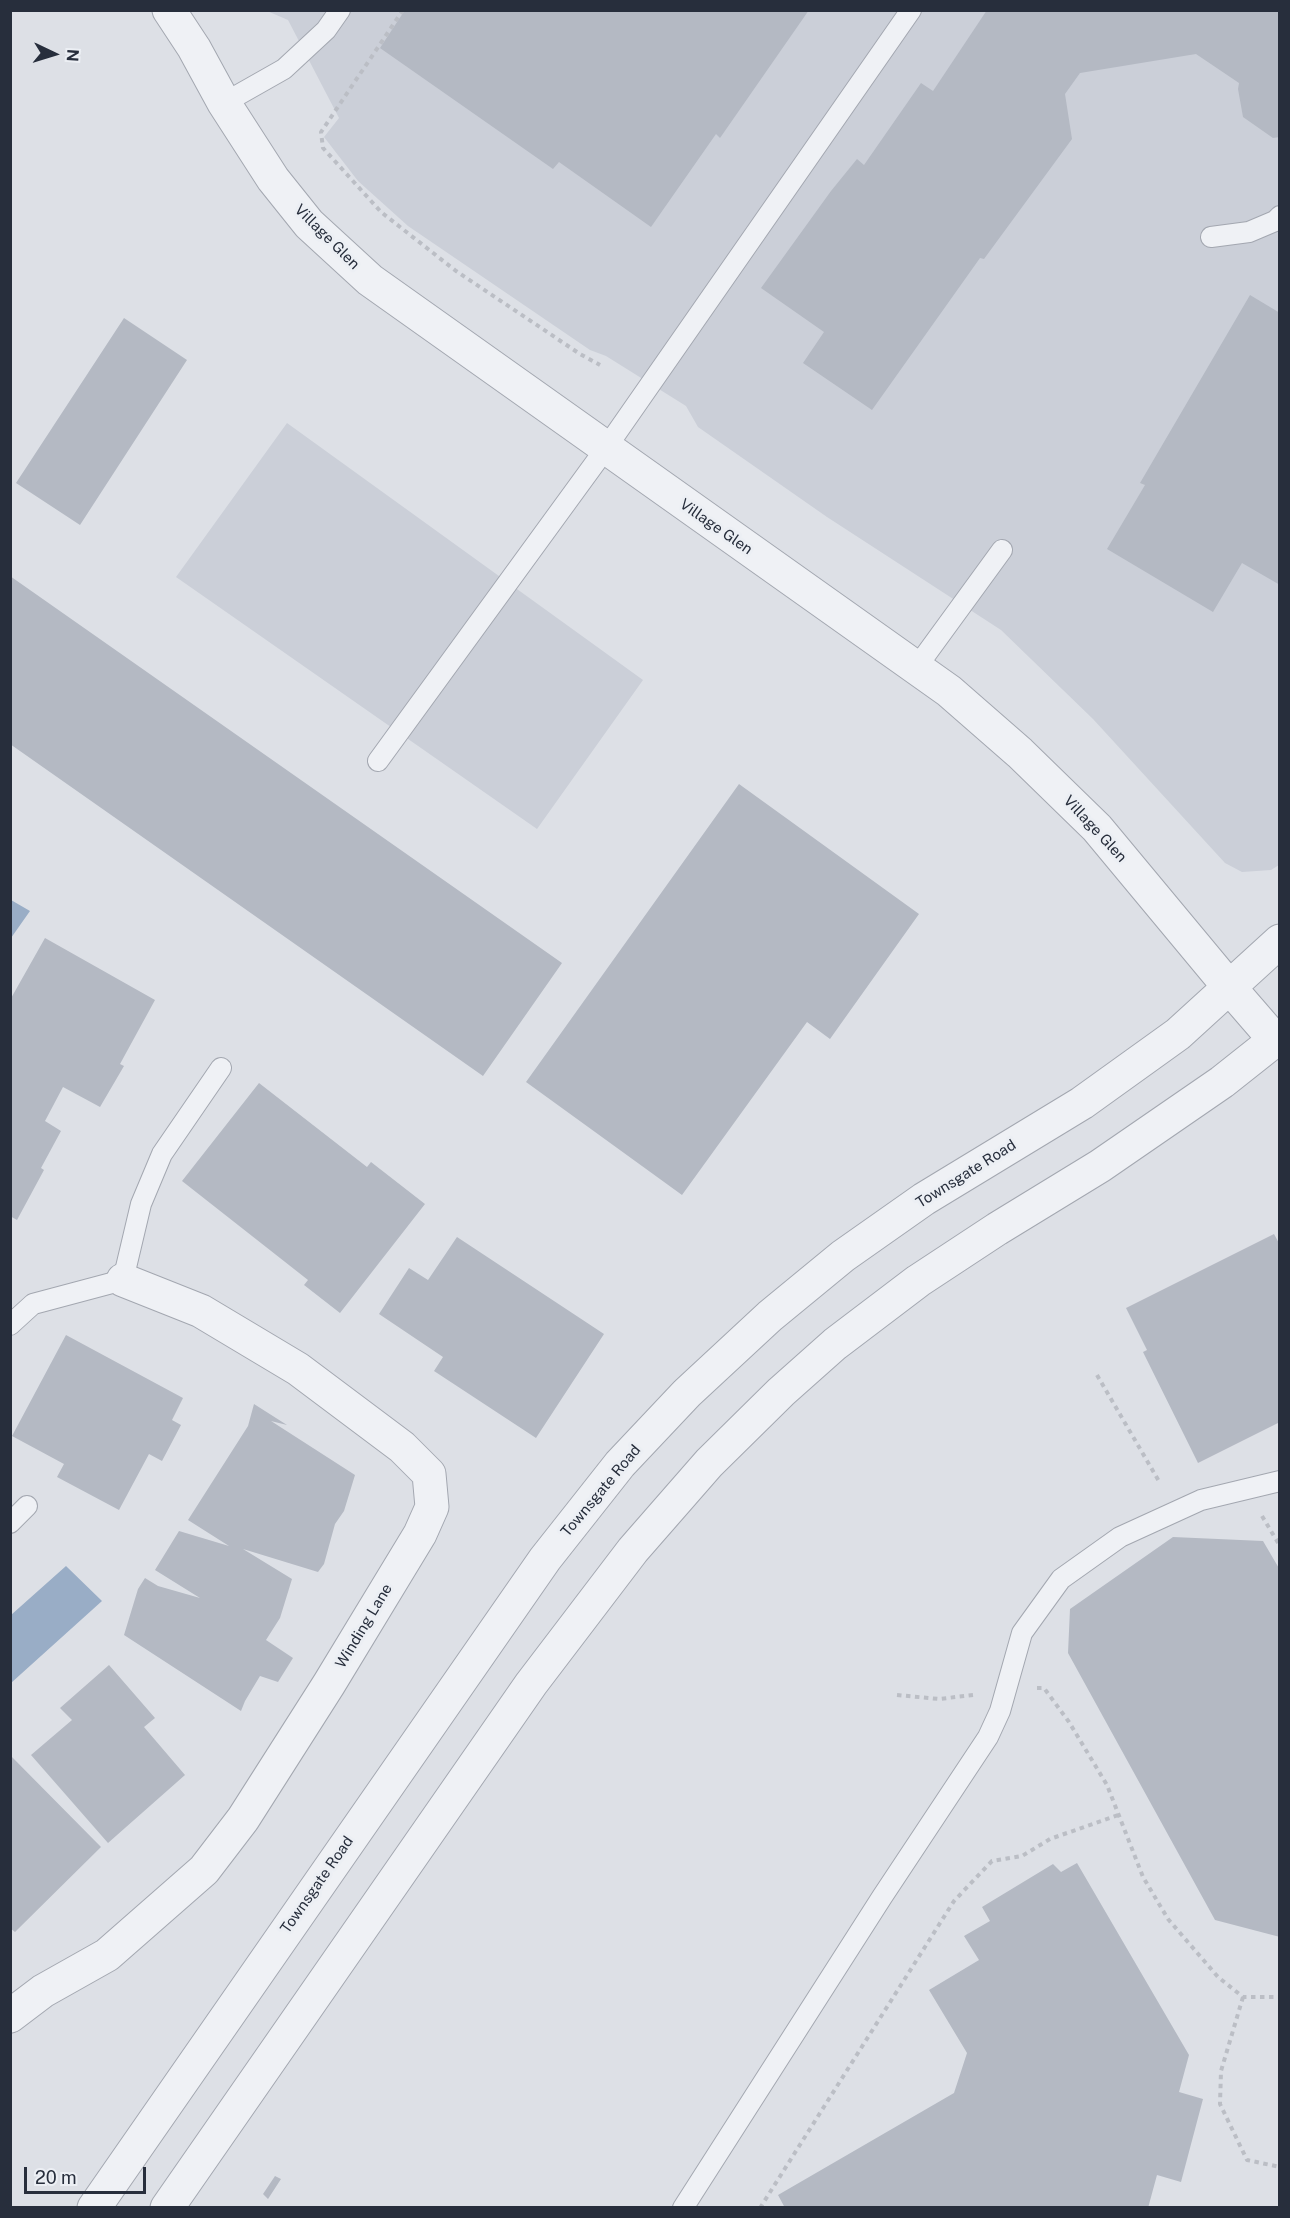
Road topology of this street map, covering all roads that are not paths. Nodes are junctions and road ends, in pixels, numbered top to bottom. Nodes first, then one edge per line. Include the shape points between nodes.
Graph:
1 (169, 10) edge
2 (340, 10) edge
3 (911, 10) edge
4 (224, 103) junction
5 (1280, 216) edge
6 (1210, 237) dead end
7 (606, 448) junction
8 (1002, 550) dead end
9 (916, 668) junction
10 (378, 761) dead end
11 (1280, 941) edge
12 (1230, 988) junction
13 (1278, 1041) edge
14 (221, 1068) dead end
15 (123, 1280) junction
16 (10, 1325) edge
17 (1280, 1481) edge
18 (27, 1506) dead end
19 (10, 1523) edge
20 (10, 2016) edge
21 (94, 2208) edge
22 (167, 2208) edge
23 (683, 2208) edge

1 - 4 street, Village Glen
2 - 4 lane via 326,30 284,69
3 - 7 lane
4 - 7 street, Village Glen via 273,179 309,224 370,280
5 - 6 lane via 1249,232
7 - 9 street, Village Glen
7 - 10 lane
8 - 9 lane
9 - 12 street, Village Glen via 949,691 1020,753 1097,828
11 - 12 street, Townsgate Road
12 - 13 street, Village Glen
12 - 21 street, Townsgate Road via 1178,1034 1082,1102 924,1199 843,1256 687,1393 620,1464 546,1559
13 - 22 street via 1100,1166 997,1228 909,1288 835,1344 709,1463 633,1550 531,1684
14 - 15 lane via 162,1154 141,1204
15 - 16 lane via 33,1304
15 - 20 street, Winding Lane via 201,1311 298,1369 402,1447 429,1474 432,1507 420,1534 329,1684 243,1819 204,1870 107,1955 43,1991
17 - 23 lane via 1201,1500 1120,1538 1061,1579 1022,1633 1000,1712 988,1737
18 - 19 lane

